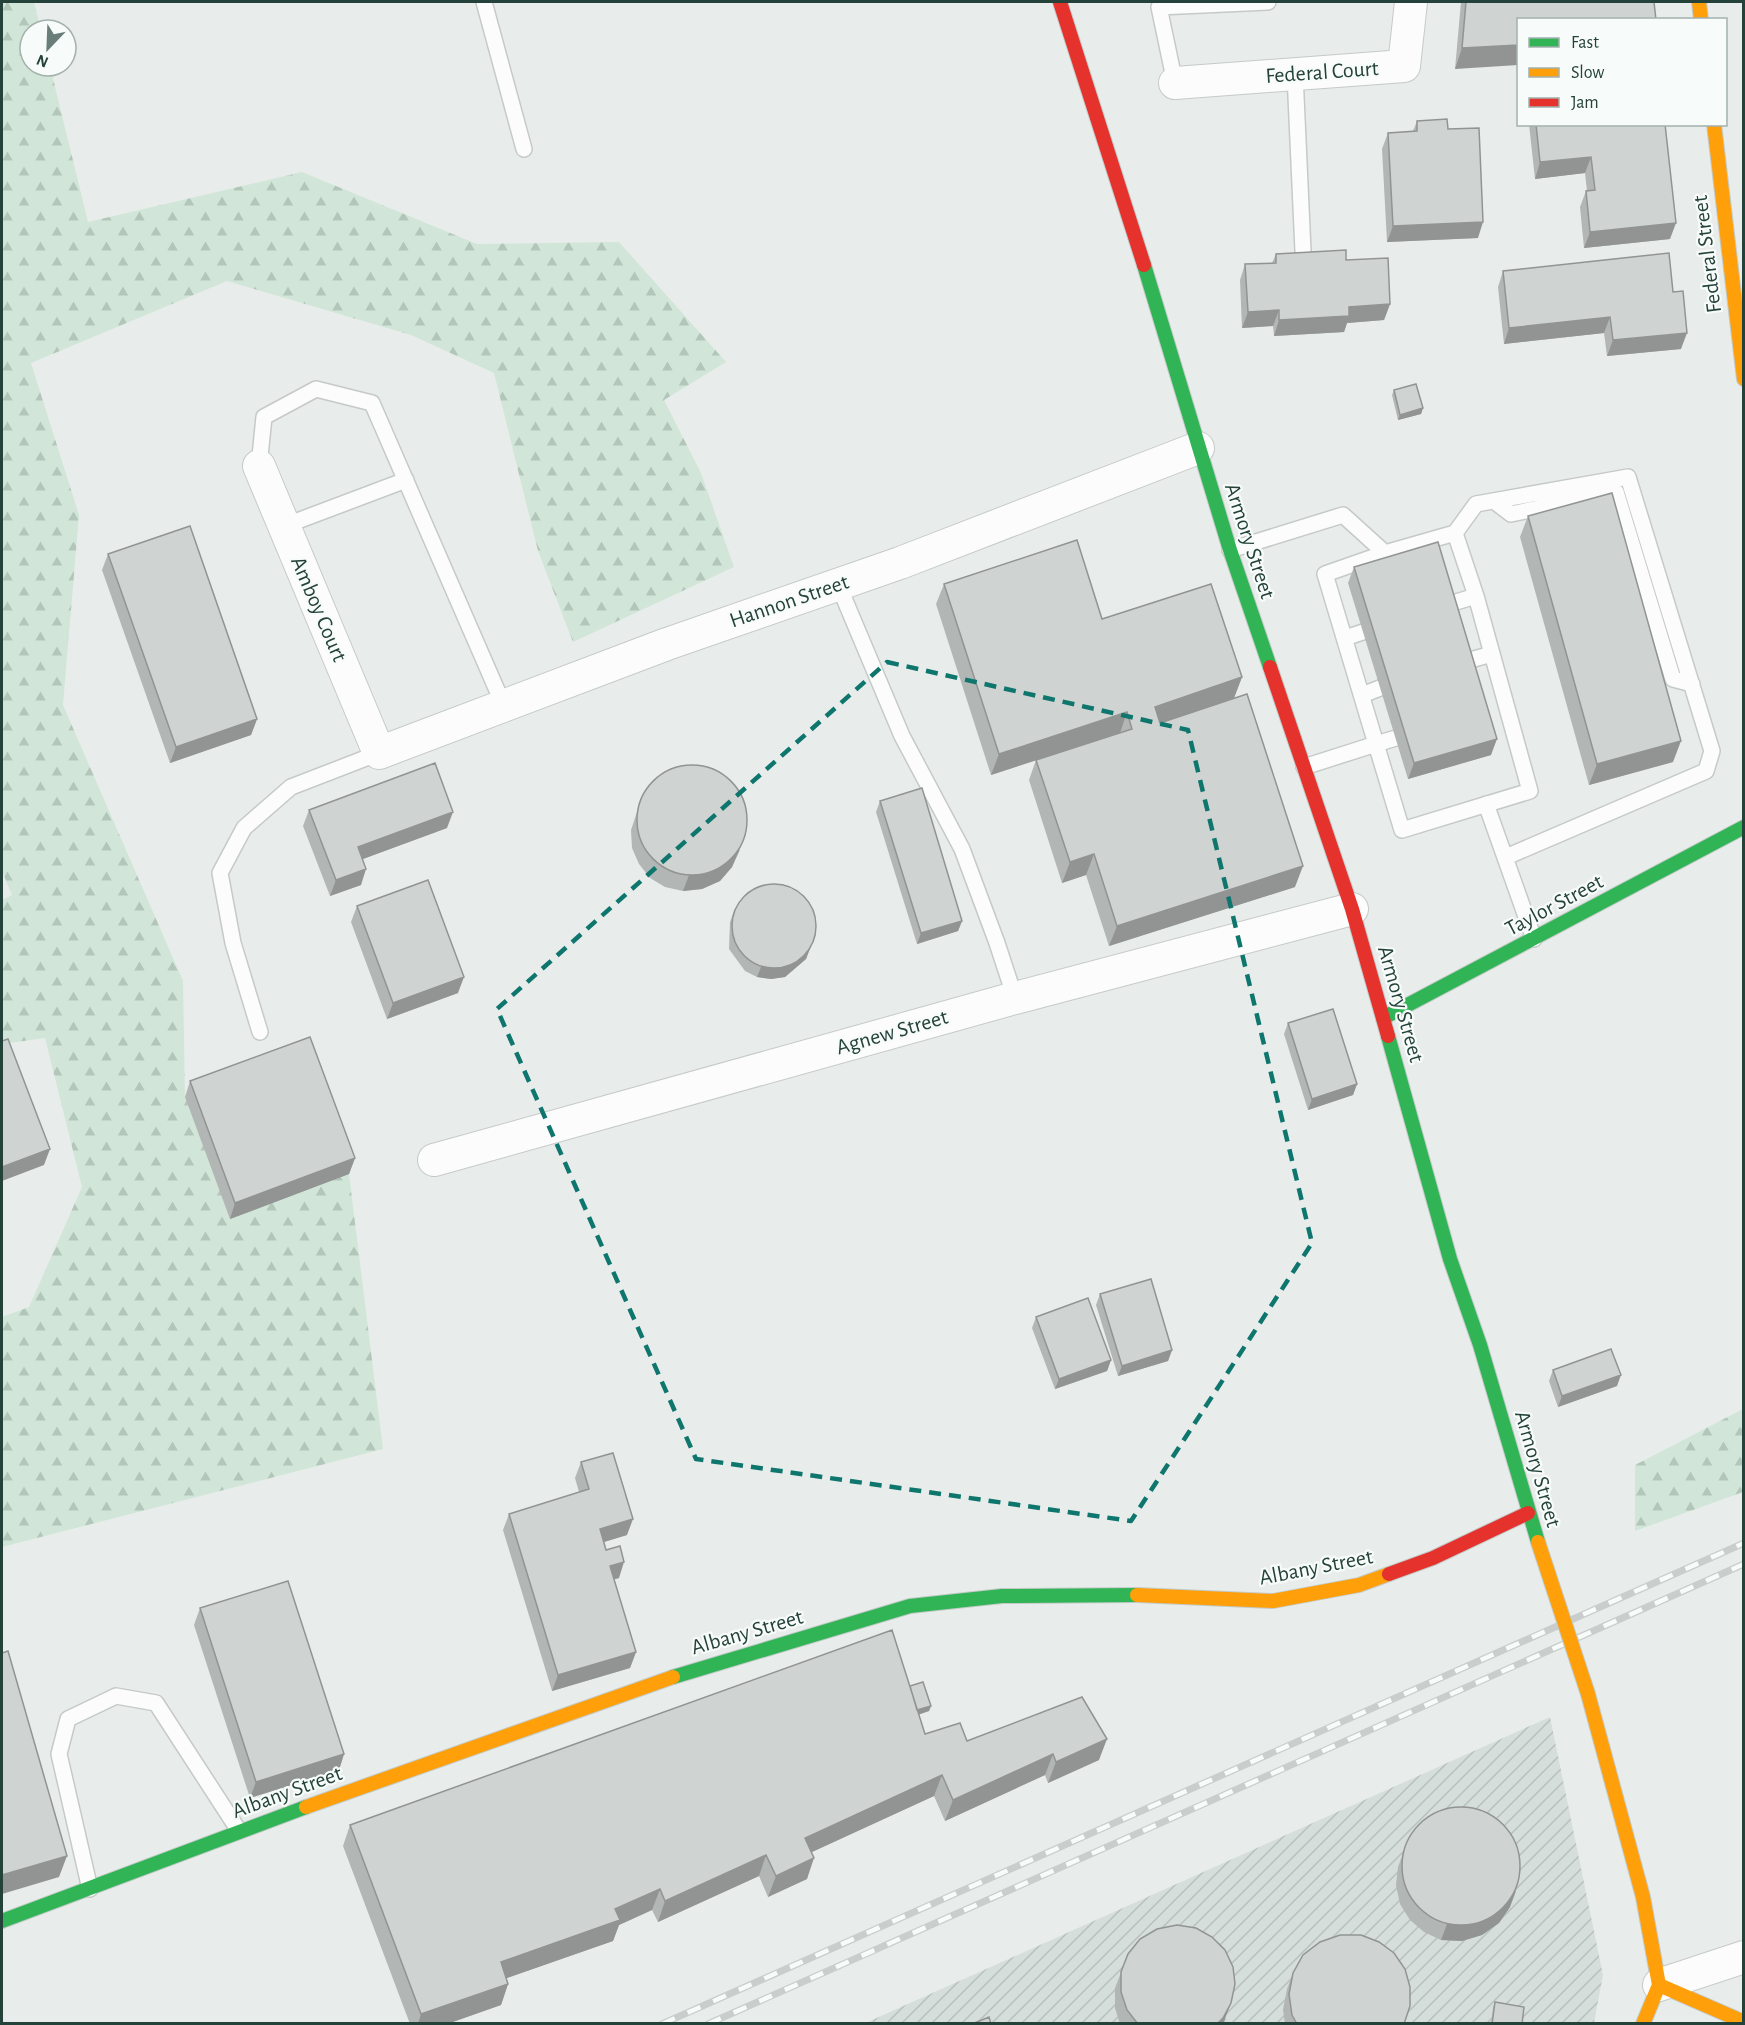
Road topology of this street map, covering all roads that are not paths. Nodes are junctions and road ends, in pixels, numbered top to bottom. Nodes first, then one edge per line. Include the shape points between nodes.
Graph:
1 (484, 2) edge
2 (1060, 2) edge
3 (1268, 2) edge
4 (1411, 2) edge
5 (1699, 2) edge
6 (1701, 18) edge
7 (1295, 74) junction
8 (1175, 83) joint
9 (1714, 126) edge
10 (524, 149) dead end
11 (1735, 248) edge
12 (1303, 251) edge
13 (1743, 379) edge
14 (1198, 447) junction
15 (259, 466) joint
16 (406, 480) junction
17 (284, 526) junction
18 (1455, 533) junction
19 (1230, 550) junction
20 (1385, 553) junction
21 (838, 584) junction
22 (1476, 596) junction
23 (1446, 605) edge
24 (1363, 632) edge
25 (1345, 638) junction
26 (1492, 654) junction
27 (1463, 662) edge
28 (1380, 688) edge
29 (1362, 695) junction
30 (1504, 701) junction
31 (503, 704) junction
32 (1487, 708) edge
33 (1396, 738) edge
34 (1376, 744) junction
35 (379, 753) junction
36 (1304, 767) junction
37 (1486, 804) junction
38 (1743, 827) edge
39 (1506, 857) junction
40 (1352, 909) junction
41 (1534, 939) junction
42 (1015, 999) junction
43 (1383, 1017) junction
44 (260, 1032) dead end
45 (434, 1160) dead end
46 (1528, 1513) junction
47 (239, 1831) junction
48 (90, 1889) junction
49 (2, 1922) edge
50 (1743, 1957) edge
51 (1659, 1985) junction
52 (1743, 2022) edge
53 (1642, 2024) edge

1 - 10 lane
2 - 14 main road, Armory Street
3 - 8 lane via 1159,7
4 - 7 street, Federal Court via 1404,66
5 - 6 main road
7 - 8 street, Federal Court
7 - 12 lane
9 - 11 main road, Federal Street
11 - 13 main road, Federal Street
14 - 19 main road, Armory Street
14 - 21 street, Hannon Street
15 - 16 lane via 264,417 316,389 372,403
15 - 17 street, Amboy Court
16 - 17 lane
16 - 31 lane
17 - 35 street, Amboy Court
18 - 20 lane
18 - 22 lane
18 - 39 lane via 1476,504 1628,477 1712,751 1706,771
19 - 20 lane via 1343,515
19 - 36 main road, Armory Street
20 - 25 lane via 1325,574
21 - 31 street, Hannon Street
21 - 42 lane via 902,736 962,849
22 - 23 lane
22 - 26 lane
24 - 25 lane
25 - 29 lane
26 - 27 lane
26 - 30 lane
28 - 29 lane
29 - 34 lane
30 - 32 lane
30 - 37 lane via 1530,791
31 - 35 street, Hannon Street
33 - 34 lane
34 - 36 lane
34 - 37 lane via 1402,830
35 - 44 lane via 291,787 243,828 220,873 233,943
36 - 40 main road, Armory Street
37 - 39 lane
38 - 41 main road, Taylor Street
39 - 41 lane
40 - 42 street, Agnew Street
40 - 43 main road, Armory Street
41 - 43 main road, Taylor Street
42 - 45 street, Agnew Street
43 - 46 main road, Armory Street via 1450,1259 1480,1345
46 - 47 main road, Albany Street via 1433,1558 1359,1585 1272,1601 1103,1594 1002,1596 910,1606 698,1668
46 - 51 main road, Armory Street, bridge via 1588,1694 1643,1898
47 - 48 main road, Albany Street
47 - 48 lane via 156,1703 116,1696 68,1719 59,1754
48 - 49 main road, Albany Street
50 - 51 street
51 - 52 main road
51 - 53 main road

